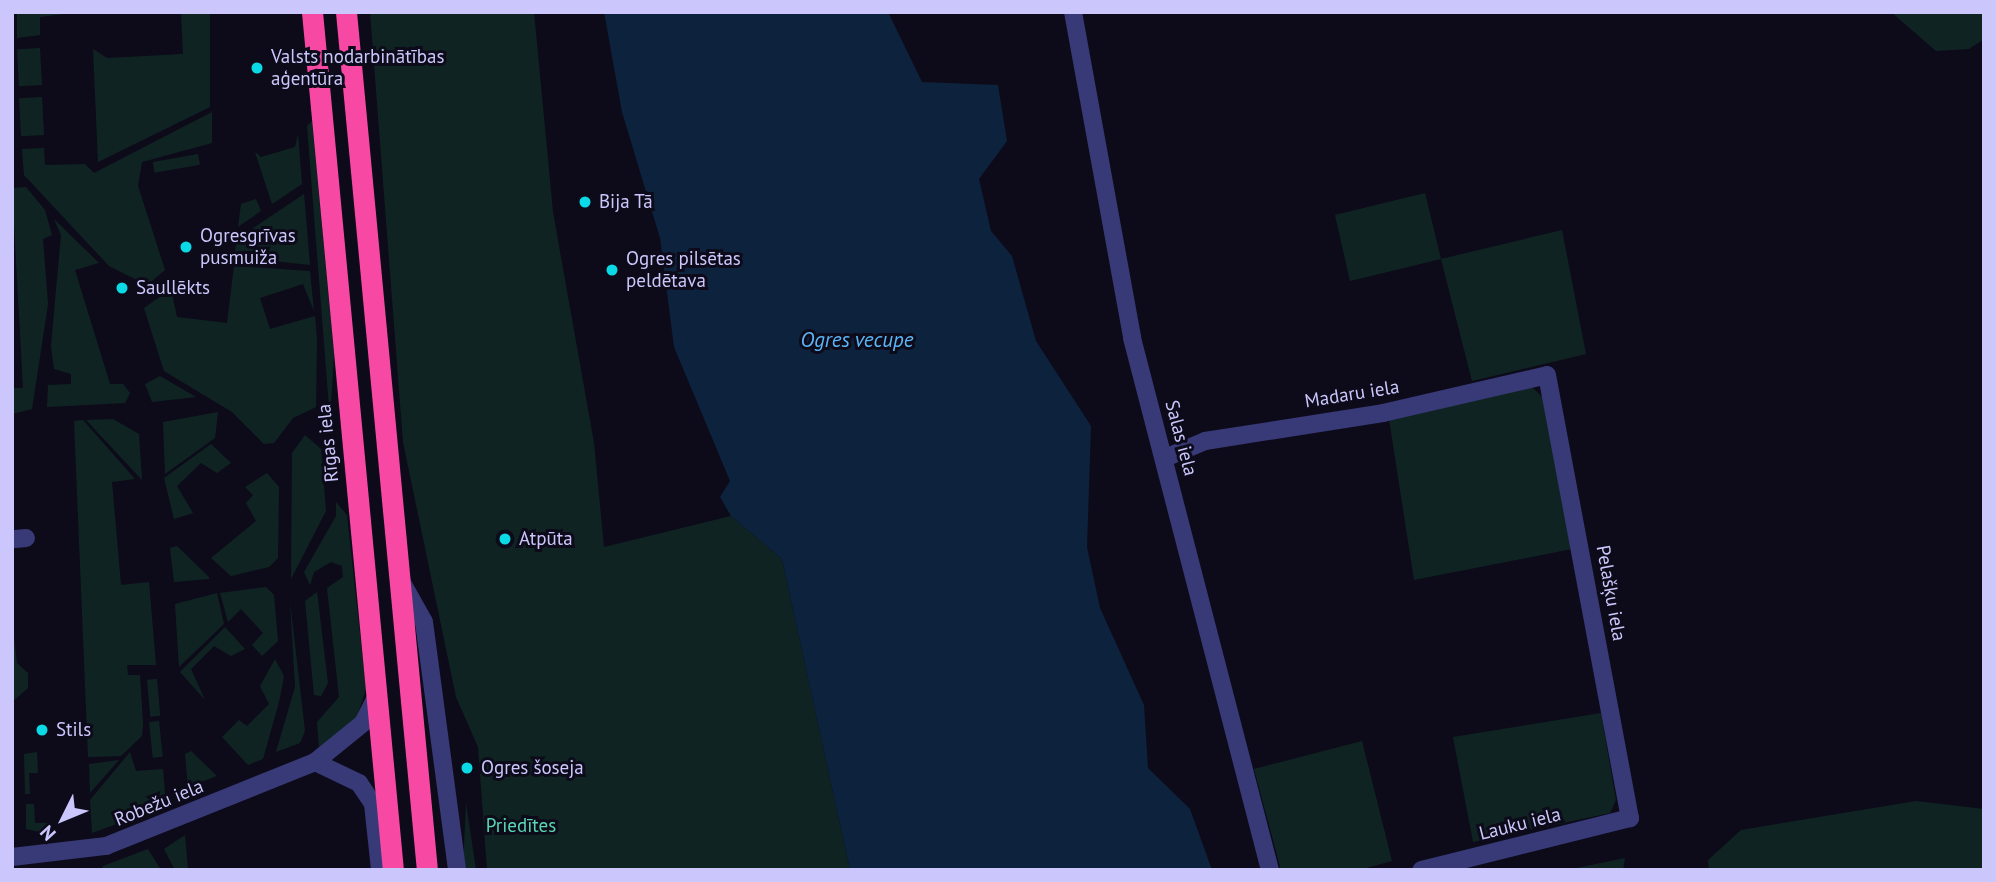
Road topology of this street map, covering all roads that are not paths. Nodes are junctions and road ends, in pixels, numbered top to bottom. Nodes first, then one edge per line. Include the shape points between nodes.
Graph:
1 (312, 12) edge
2 (346, 12) edge
3 (1073, 12) edge
4 (1547, 376) joint
5 (1165, 458) junction
6 (399, 577) junction
7 (377, 695) junction
8 (315, 762) junction
9 (1630, 818) joint
10 (12, 857) edge
11 (380, 870) edge
12 (393, 870) edge
13 (427, 870) edge
14 (457, 870) edge
15 (1270, 870) edge
16 (1421, 870) edge

1 - 7 highway, Rīgas iela
2 - 6 highway
3 - 5 street, Salas iela via 1132,338
4 - 5 street, Madaru iela via 1383,414 1205,442
4 - 9 street, Pelašķu iela
5 - 15 street, Salas iela
6 - 13 highway
6 - 14 street via 424,622
7 - 8 street, Robežu iela via 363,723
7 - 12 highway, Rīgas iela
8 - 10 street, Robežu iela via 116,843
8 - 11 street via 359,783 373,804
9 - 16 street, Lauku iela

